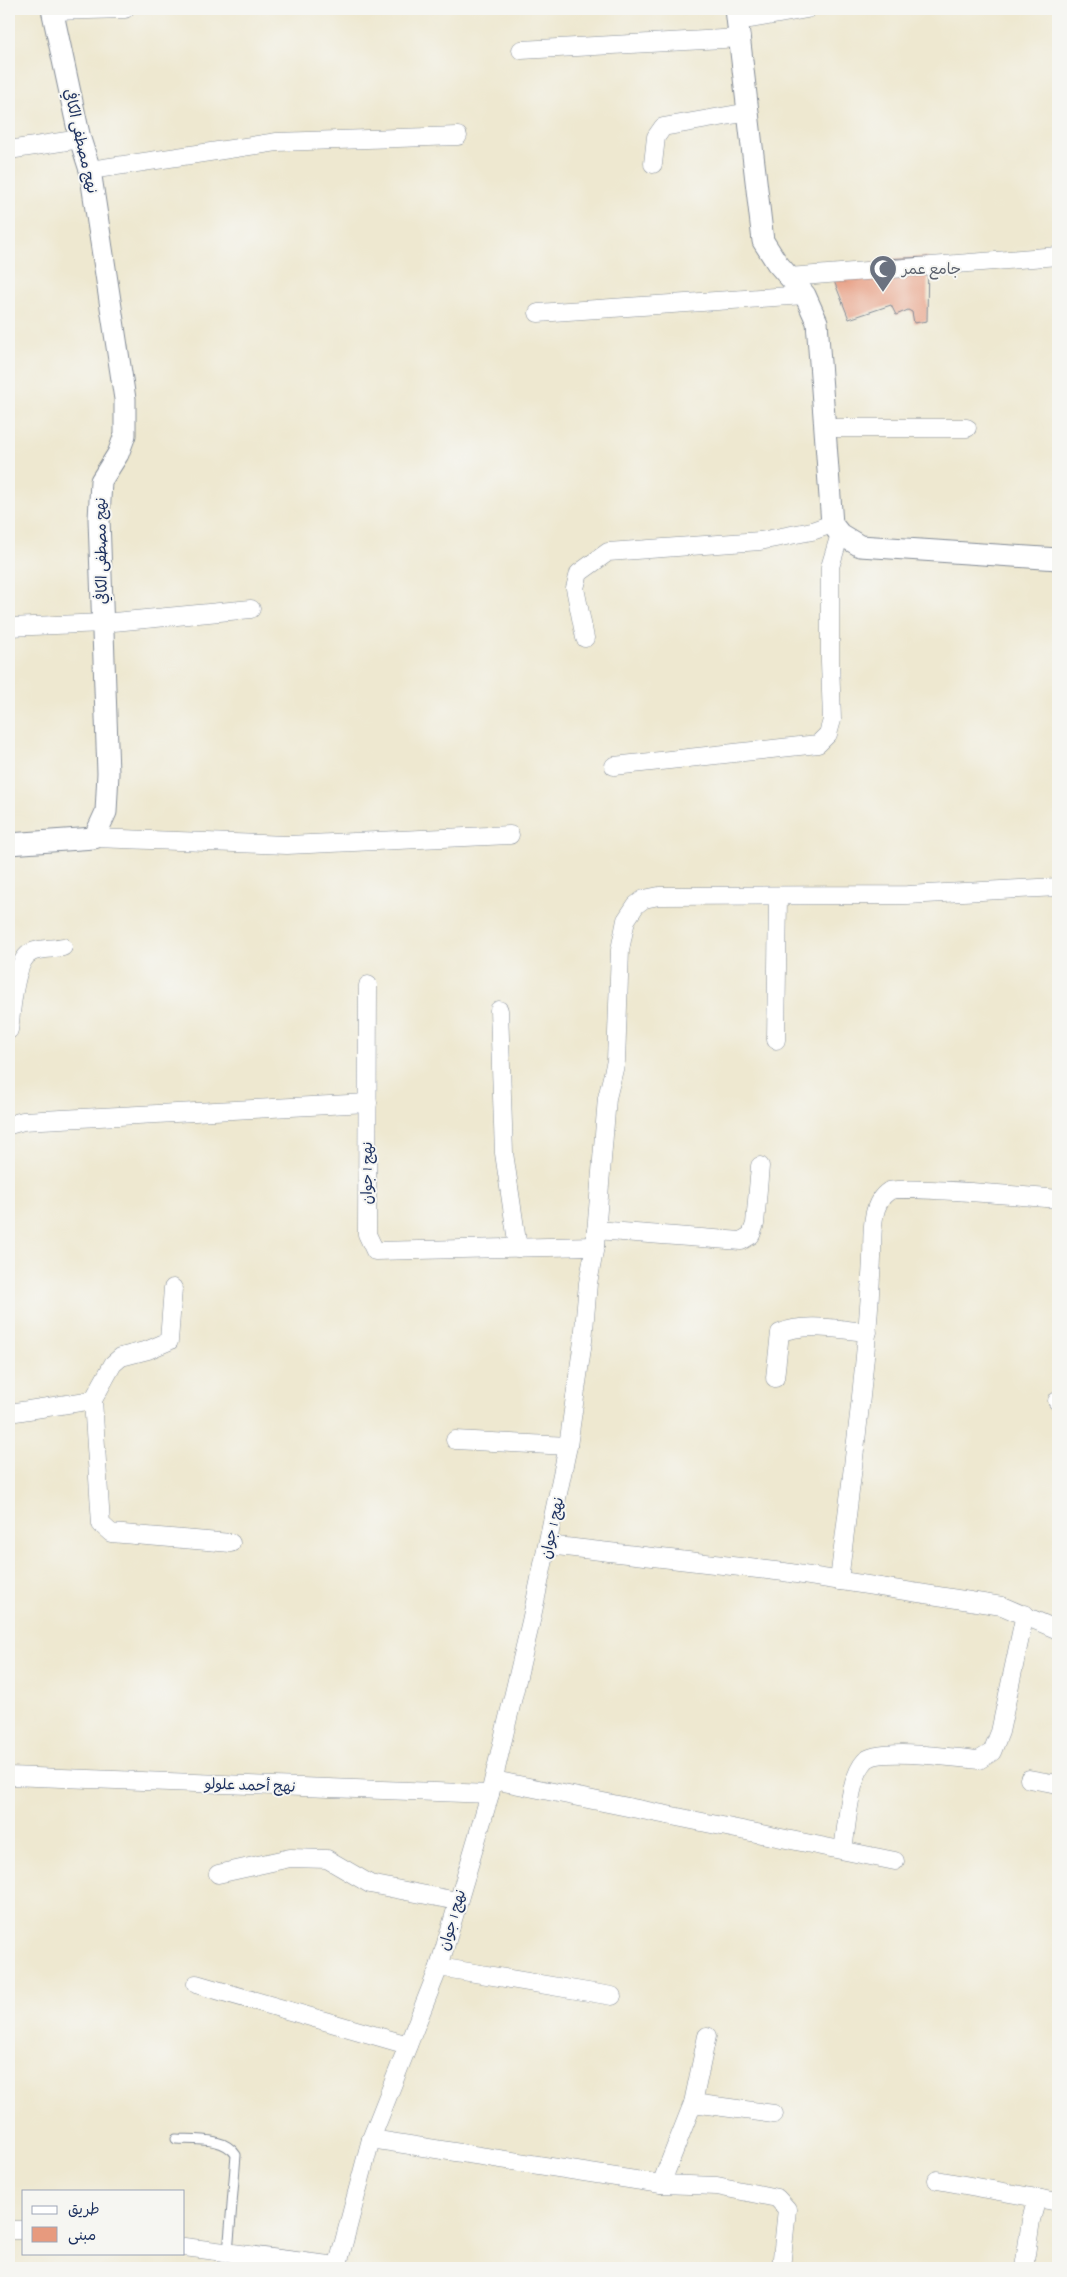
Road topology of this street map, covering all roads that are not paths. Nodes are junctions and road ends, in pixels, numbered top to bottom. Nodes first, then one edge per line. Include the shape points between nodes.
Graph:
1 (125, 9) edge
2 (806, 9) edge
3 (52, 10) edge
4 (739, 23) edge
5 (520, 50) dead end
6 (749, 112) junction
7 (458, 136) dead end
8 (80, 139) junction
9 (9, 150) edge
10 (653, 164) dead end
11 (90, 170) junction
12 (1058, 256) edge
13 (789, 277) junction
14 (805, 294) junction
15 (538, 313) dead end
16 (825, 428) junction
17 (967, 428) dead end
18 (836, 529) junction
19 (1058, 559) edge
20 (251, 610) dead end
21 (103, 623) junction
22 (9, 627) edge
23 (585, 638) dead end
24 (614, 766) dead end
25 (510, 836) dead end
26 (94, 838) junction
27 (9, 844) edge
28 (1058, 887) edge
29 (778, 896) junction
30 (63, 947) dead end
31 (368, 985) dead end
32 (499, 1010) dead end
33 (9, 1030) edge
34 (776, 1040) dead end
35 (368, 1103) junction
36 (9, 1125) edge
37 (760, 1166) dead end
38 (1058, 1199) edge
39 (596, 1238) junction
40 (518, 1248) junction
41 (173, 1288) dead end
42 (868, 1332) junction
43 (775, 1378) dead end
44 (93, 1400) junction
45 (9, 1413) edge
46 (455, 1440) dead end
47 (568, 1446) junction
48 (230, 1543) dead end
49 (548, 1545) junction
50 (839, 1580) junction
51 (1025, 1614) junction
52 (1058, 1630) edge
53 (9, 1776) edge
54 (1029, 1779) dead end
55 (1058, 1784) edge
56 (492, 1786) junction
57 (843, 1850) junction
58 (895, 1862) dead end
59 (218, 1874) dead end
60 (457, 1902) junction
61 (439, 1966) junction
62 (196, 1984) dead end
63 (612, 1996) dead end
64 (707, 2036) dead end
65 (408, 2045) junction
66 (693, 2103) junction
67 (774, 2114) dead end
68 (176, 2139) dead end
69 (371, 2139) junction
70 (937, 2180) dead end
71 (661, 2184) junction
72 (1038, 2198) junction
73 (1058, 2202) edge
74 (9, 2230) edge
75 (22, 2230) edge
76 (185, 2248) edge
77 (228, 2253) junction
78 (337, 2267) edge
79 (781, 2268) edge
80 (1024, 2268) edge

1 - 3 street
2 - 4 street
3 - 8 street, نهج مصطفى الكافي
4 - 5 street
4 - 6 street
6 - 10 street via 663,127 656,137
6 - 13 street via 763,241
7 - 11 street via 277,142
8 - 9 street
8 - 11 street, نهج مصطفى الكافي
11 - 21 street, نهج مصطفى الكافي via 125,399 125,435 101,482 99,519
12 - 13 street
13 - 14 street
14 - 15 street
14 - 16 street via 817,322
16 - 17 street
16 - 18 street
18 - 19 street via 860,546
18 - 23 street via 760,541 608,552 579,573 575,588
18 - 24 street via 830,567 832,720 828,734 818,744
20 - 21 street
21 - 22 street
21 - 26 street, نهج مصطفى الكافي via 108,783 106,812
25 - 26 street via 288,845
26 - 27 street
28 - 29 street via 907,895
29 - 34 street
29 - 39 street via 658,896 644,899 626,920 620,950 616,1061 607,1098
30 - 33 street via 31,952 24,959 18,969
31 - 35 street, نهج 1 جوان
32 - 40 street via 504,1153
35 - 36 street via 22,1121
35 - 40 street, نهج 1 جوان via 367,1234 375,1251
37 - 39 street via 754,1224 750,1235 741,1241
38 - 42 street via 891,1190 878,1202 876,1211
39 - 40 street, نهج 1 جوان
39 - 47 street, نهج 1 جوان
41 - 44 street via 169,1341 121,1357 113,1364
42 - 43 street via 819,1328 790,1329 780,1333
42 - 50 street
44 - 45 street
44 - 48 street via 101,1524 111,1533
46 - 47 street
47 - 49 street, نهج 1 جوان
49 - 50 street
49 - 56 street, نهج 1 جوان
50 - 51 street via 1002,1606
51 - 52 street
51 - 57 street via 1000,1732 992,1752 979,1760 881,1753 865,1759 856,1775
53 - 56 street, نهج أحمد علولو
54 - 55 street
56 - 57 street, نهج أحمد علولو
56 - 60 street, نهج 1 جوان
57 - 58 street, نهج أحمد علولو
59 - 60 street via 290,1858 327,1859 370,1884
60 - 61 street, نهج 1 جوان
61 - 63 street
61 - 65 street, نهج 1 جوان
62 - 65 street
64 - 66 street
65 - 69 street, نهج 1 جوان
66 - 67 street
66 - 71 street
68 - 77 lane via 217,2142 231,2146 236,2155
69 - 71 street
69 - 78 street, نهج 1 جوان
70 - 72 street
71 - 79 street via 717,2186 777,2198 786,2209
72 - 73 street
72 - 80 street via 1031,2220
74 - 75 street
76 - 77 street
77 - 78 street

